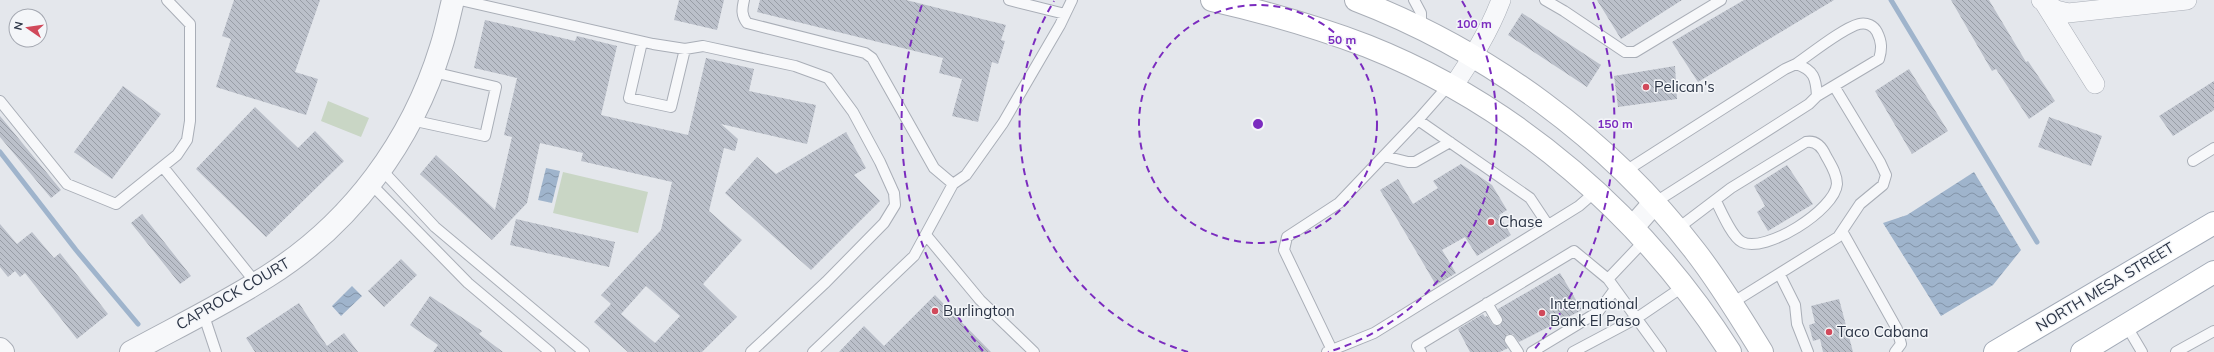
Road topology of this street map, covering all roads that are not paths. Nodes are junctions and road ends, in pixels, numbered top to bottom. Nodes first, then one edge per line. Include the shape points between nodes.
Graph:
1 (167, 0) edge
2 (453, 0) edge
3 (460, 0) edge
4 (744, 0) edge
5 (1009, 0) edge
6 (1072, 0) edge
7 (1212, 0) edge
8 (1356, 0) edge
9 (1414, 0) edge
10 (1501, 0) edge
11 (1545, 0) edge
12 (1721, 0) edge
13 (2187, 0) edge
14 (2043, 2) edge
15 (1065, 14) junction
16 (1421, 29) junction
17 (642, 42) junction
18 (685, 49) junction
19 (1473, 58) junction
20 (1796, 64) junction
21 (433, 72) junction
22 (2095, 84) dead end
23 (1834, 86) junction
24 (1450, 87) junction
25 (1817, 96) junction
26 (0, 101) edge
27 (411, 120) junction
28 (1418, 120) junction
29 (1450, 142) junction
30 (2214, 148) edge
31 (1384, 156) junction
32 (2193, 161) dead end
33 (163, 167) junction
34 (1624, 172) junction
35 (376, 177) junction
36 (953, 184) junction
37 (1595, 192) junction
38 (1716, 201) junction
39 (1654, 203) junction
40 (2214, 223) edge
41 (1548, 225) junction
42 (1677, 229) junction
43 (1842, 231) junction
44 (1639, 233) junction
45 (926, 235) junction
46 (2214, 272) edge
47 (1780, 275) junction
48 (1608, 279) junction
49 (256, 283) junction
50 (1684, 286) junction
51 (1615, 289) junction
52 (1487, 303) junction
53 (1732, 303) junction
54 (203, 313) junction
55 (1638, 318) junction
56 (1497, 320) dead end
57 (2126, 325) junction
58 (2214, 331) edge
59 (1510, 340) dead end
60 (0, 349) edge
61 (1329, 351) edge
62 (3, 352) edge
63 (131, 352) edge
64 (216, 352) edge
65 (550, 352) edge
66 (584, 352) edge
67 (751, 352) edge
68 (813, 352) edge
69 (1034, 352) edge
70 (1421, 352) edge
71 (1518, 352) edge
72 (1532, 352) edge
73 (1573, 352) edge
74 (1662, 352) edge
75 (1730, 352) edge
76 (1762, 352) edge
77 (1808, 352) edge
78 (1895, 352) edge
79 (1995, 352) edge
80 (2082, 352) edge
81 (2142, 352) edge
82 (2176, 352) edge

1 - 33 lane via 190,24 190,121 187,140 177,155
2 - 21 street, CAPROCK COURT
3 - 17 lane
4 - 36 lane via 743,18 746,23 865,53 872,58 934,168
5 - 15 lane
6 - 15 lane
7 - 24 main road via 1306,25 1366,46
8 - 16 main road
9 - 16 lane via 1421,13
10 - 19 street
11 - 12 lane via 1625,52 1635,52
13 - 14 street via 2068,12 2056,10
14 - 22 street
15 - 36 lane via 1003,123 966,175
16 - 19 main road
17 - 18 lane
17 - 18 lane via 629,98 671,107
18 - 67 lane via 703,46 795,66 828,78 853,112 894,192 895,205 884,223
19 - 24 street
19 - 34 main road via 1548,108
20 - 23 lane via 1850,28 1860,23 1869,24 1880,38 1882,49 1879,59
20 - 25 lane via 1808,68 1816,81
20 - 34 lane
21 - 27 street, CAPROCK COURT
21 - 27 lane via 496,87 485,136
23 - 25 lane
23 - 43 lane via 1875,152 1886,175 1883,185 1860,204
24 - 28 lane
24 - 37 main road via 1494,113 1550,153
25 - 39 lane via 1809,104
26 - 33 lane via 67,184 116,204
27 - 35 street, CAPROCK COURT via 397,147
28 - 29 lane
28 - 31 lane
29 - 31 lane via 1414,162
29 - 41 lane via 1530,198
30 - 32 lane
31 - 61 lane via 1339,203 1291,234 1284,250
33 - 49 lane
34 - 39 main road
35 - 49 street, CAPROCK COURT via 345,214 316,241
35 - 65 lane via 468,283
35 - 66 lane
36 - 45 lane
37 - 41 lane via 1579,206
37 - 44 main road
38 - 38 lane via 1731,188 1806,142 1819,144 1836,175 1834,194 1817,215 1770,241 1750,244 1737,238
38 - 42 lane
39 - 42 main road
39 - 44 street
40 - 79 main road, NORTH MESA STREET
41 - 61 lane via 1374,333
42 - 53 main road
43 - 47 lane via 1838,237
43 - 78 lane via 1897,329 1901,344
44 - 48 lane
44 - 50 main road
45 - 68 lane via 914,256
45 - 69 lane via 980,300
46 - 57 main road
47 - 53 lane
47 - 77 lane via 1795,305 1797,324
48 - 51 lane
48 - 52 lane via 1574,251
49 - 54 street, CAPROCK COURT
50 - 55 lane
50 - 75 main road
51 - 55 lane
51 - 72 lane via 1598,312
52 - 56 lane
52 - 70 lane via 1417,346
53 - 76 main road
54 - 63 street, CAPROCK COURT
54 - 64 lane
55 - 73 lane
55 - 74 lane
57 - 80 main road
57 - 81 lane
58 - 82 lane
59 - 71 lane
60 - 62 street

